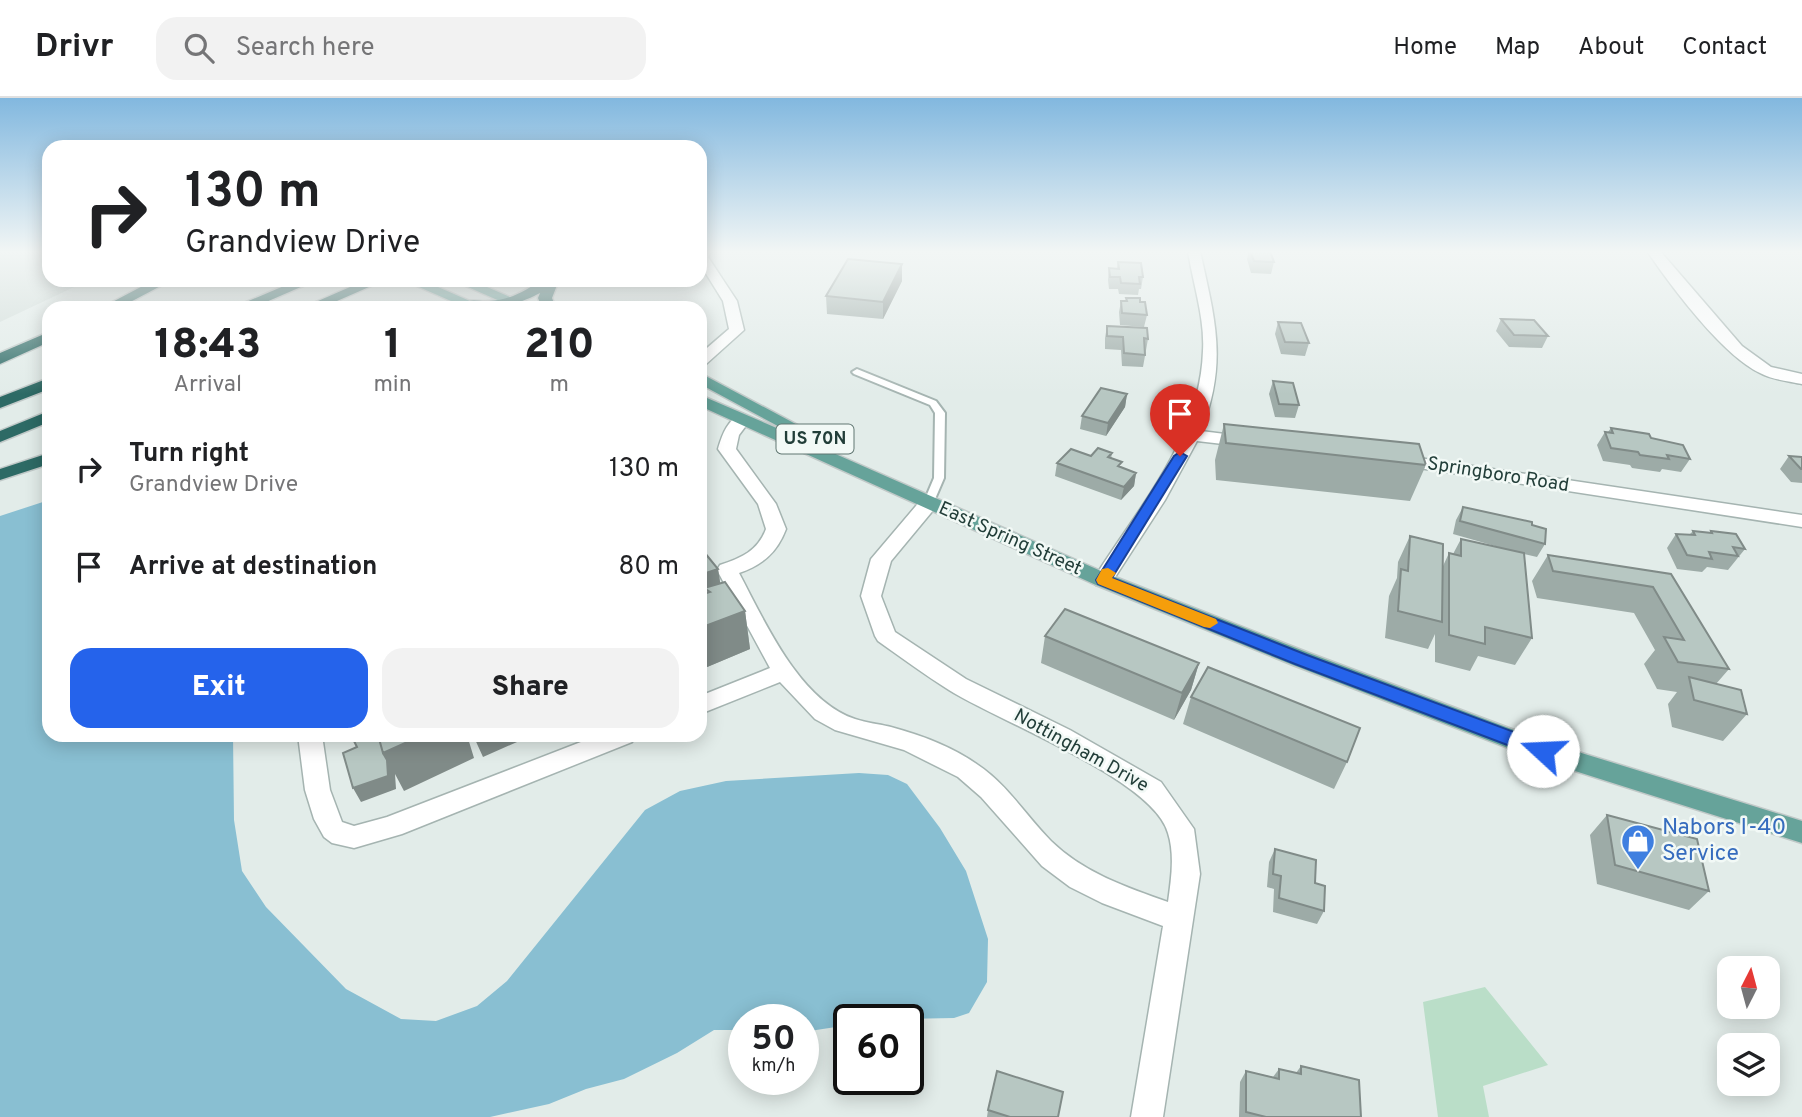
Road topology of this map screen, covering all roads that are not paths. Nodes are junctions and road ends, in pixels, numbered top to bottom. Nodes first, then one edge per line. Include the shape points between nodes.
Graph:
1 (728, 299) edge
2 (1202, 299) edge
3 (1694, 299) edge
4 (42, 339) edge
5 (707, 356) edge
6 (0, 359) edge
7 (857, 372) dead end
8 (1802, 379) edge
9 (707, 381) edge
10 (42, 386) edge
11 (0, 403) edge
12 (707, 403) edge
13 (42, 419) edge
14 (743, 419) junction
15 (1193, 435) junction
16 (0, 437) edge
17 (1274, 445) edge
18 (1381, 458) edge
19 (42, 460) edge
20 (0, 475) edge
21 (928, 504) junction
22 (1802, 521) edge
23 (707, 563) edge
24 (727, 570) junction
25 (1103, 580) junction
26 (785, 671) junction
27 (707, 702) edge
28 (311, 742) edge
29 (606, 742) edge
30 (1802, 832) edge
31 (1179, 919) junction
32 (1147, 1117) edge

1 - 5 street via 737,330
2 - 15 street via 1211,349 1209,381
3 - 8 street via 1743,355 1766,371
4 - 6 highway
7 - 21 lane via 933,403 940,414 939,478
9 - 21 main road, East Spring Street / US 70N
10 - 11 highway
12 - 14 main road, East Spring Street / US 70N
13 - 16 highway
14 - 21 main road, East Spring Street / US 70N
14 - 24 street via 731,434 727,449 767,505 776,528 768,548 754,561
15 - 17 street
15 - 25 street
18 - 22 street, Springboro Road
19 - 20 highway
21 - 25 main road, East Spring Street / US 70N
21 - 31 street, Nottingham Drive via 881,559 871,596 886,636 958,685 1152,789 1181,829 1186,874
23 - 24 street
24 - 26 street
25 - 30 main road, East Spring Street / US 70N via 1543,751
26 - 27 street
26 - 31 street via 824,714 934,752 968,771 996,795 1051,858 1081,880
28 - 29 street via 317,790 327,820 333,832 355,837
31 - 32 street, Nottingham Drive

